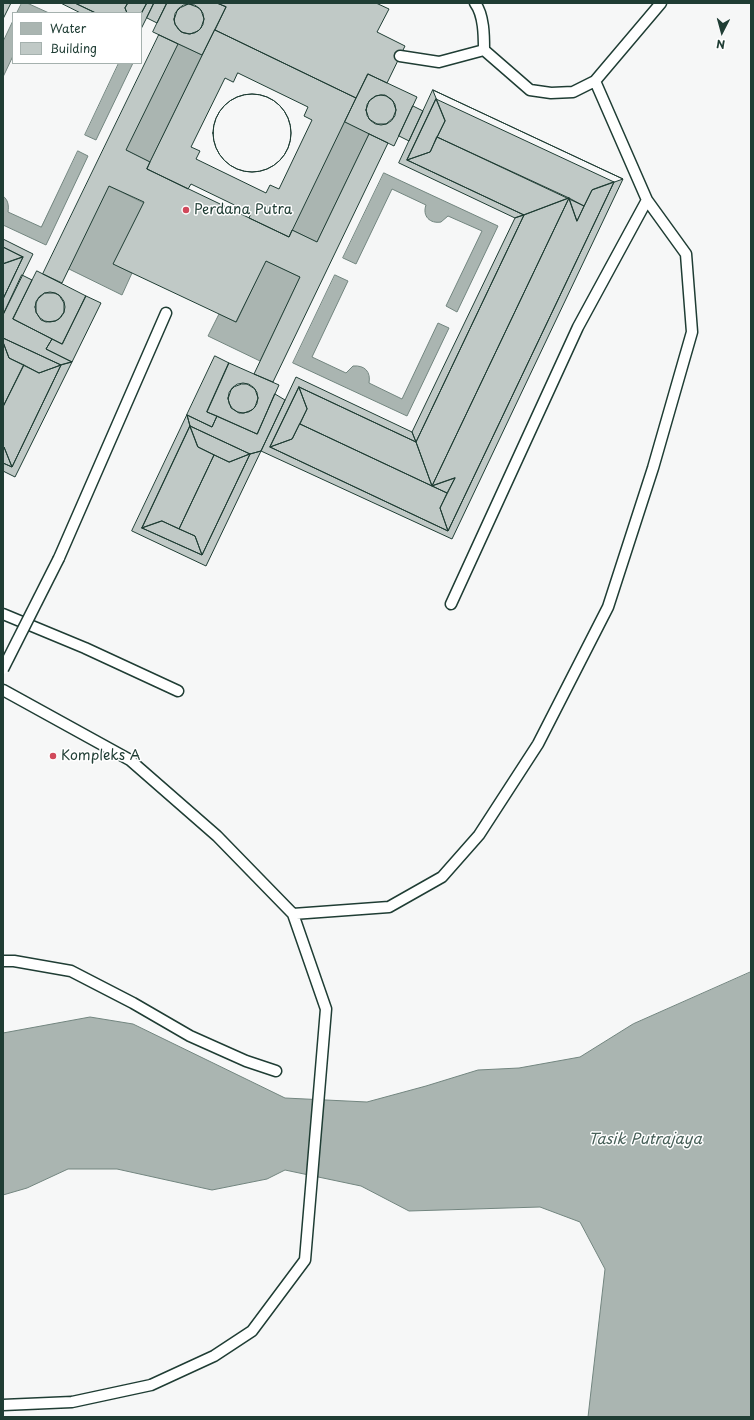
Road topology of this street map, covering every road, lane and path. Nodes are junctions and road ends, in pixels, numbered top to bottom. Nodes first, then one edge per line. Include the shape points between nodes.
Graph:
1 (475, 3) edge
2 (661, 3) edge
3 (484, 50) junction
4 (400, 56) dead end
5 (595, 81) junction
6 (647, 200) junction
7 (166, 313) dead end
8 (451, 604) dead end
9 (3, 614) edge
10 (3, 669) edge
11 (3, 690) edge
12 (178, 691) dead end
13 (293, 914) junction
14 (3, 961) edge
15 (276, 1071) dead end
16 (3, 1405) edge

1 - 3 lane via 484,33
2 - 5 lane
3 - 4 lane via 439,62
3 - 5 lane via 530,90 551,93 573,92
5 - 6 lane
6 - 8 lane via 578,328
6 - 13 lane via 686,254 692,332 653,468 608,607 538,744 479,835 442,877 389,907
7 - 10 lane, bridge via 59,558
9 - 12 lane
11 - 13 lane via 130,760 217,836
13 - 16 lane via 326,1009 305,1260 252,1331 214,1356 151,1385 72,1402
14 - 15 lane via 71,971 190,1036 246,1061

